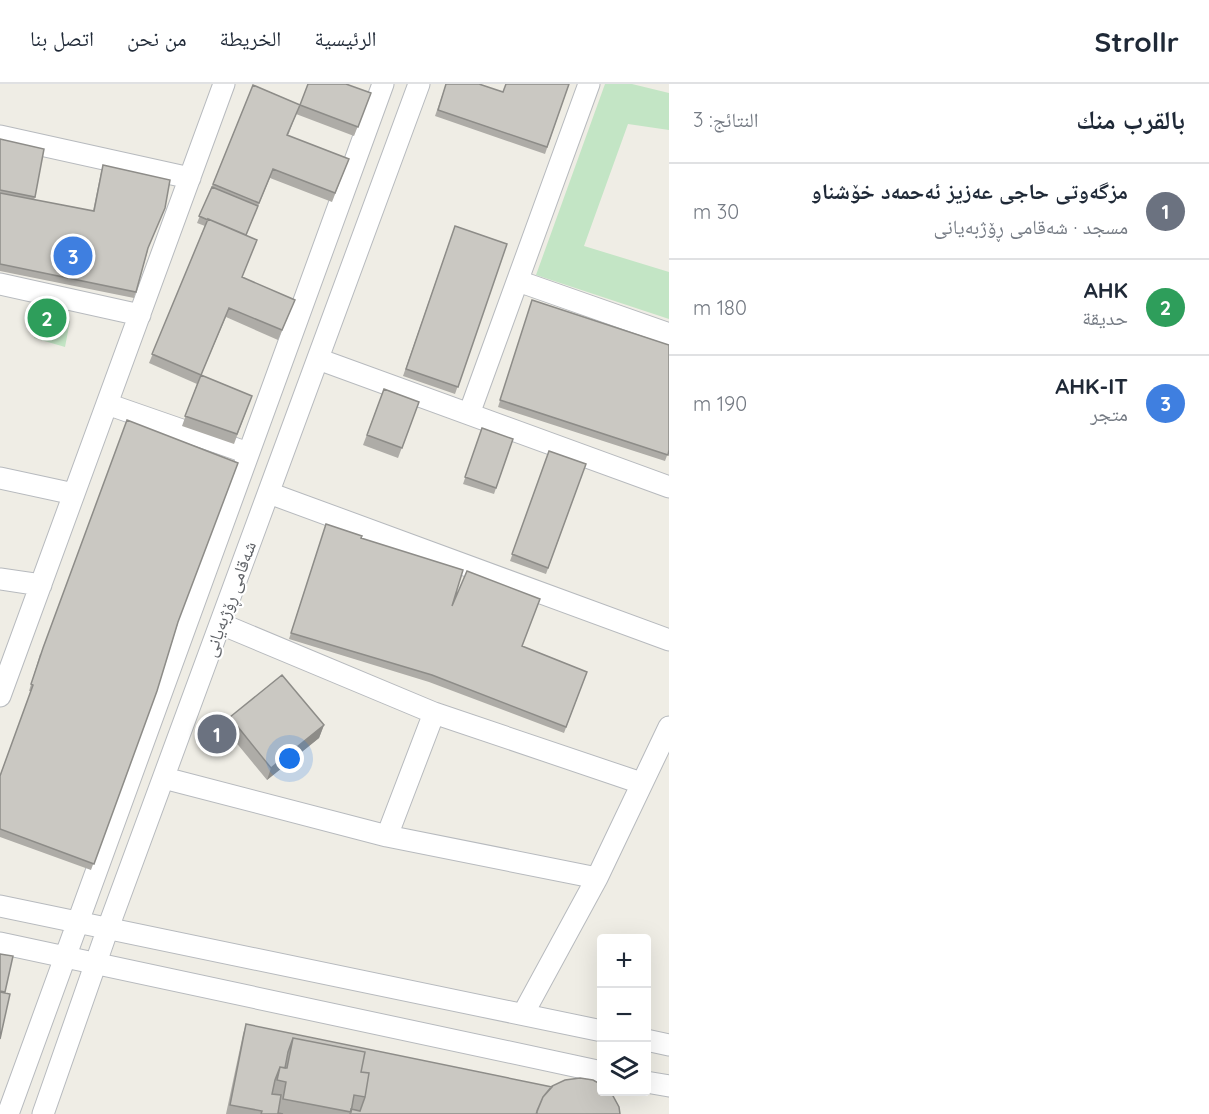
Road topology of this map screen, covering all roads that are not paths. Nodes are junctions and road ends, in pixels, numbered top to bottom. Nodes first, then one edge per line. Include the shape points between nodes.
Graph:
1 (224, 84) edge
2 (383, 84) edge
3 (419, 84) edge
4 (589, 84) edge
5 (0, 136) edge
6 (190, 178) junction
7 (331, 225) junction
8 (363, 237) junction
9 (518, 281) junction
10 (0, 284) edge
11 (140, 315) junction
12 (669, 334) edge
13 (318, 359) junction
14 (107, 404) junction
15 (470, 414) junction
16 (248, 453) junction
17 (0, 478) edge
18 (669, 487) edge
19 (269, 493) junction
20 (74, 494) junction
21 (0, 579) edge
22 (40, 585) junction
23 (221, 624) junction
24 (669, 640) edge
25 (0, 696) edge
26 (434, 713) junction
27 (669, 727) edge
28 (164, 778) junction
29 (641, 783) junction
30 (387, 836) junction
31 (597, 878) junction
32 (0, 906) edge
33 (77, 922) junction
34 (108, 928) junction
35 (0, 943) edge
36 (65, 956) junction
37 (96, 963) junction
38 (523, 1014) junction
39 (597, 1030) edge
40 (651, 1041) edge
41 (669, 1044) edge
42 (597, 1071) edge
43 (651, 1083) edge
44 (669, 1086) edge
45 (8, 1114) edge
46 (43, 1114) edge

1 - 6 street
2 - 7 street, شەقامی ڕۆژبەیانی
3 - 8 street, شەقامی ڕۆژبەیانی
4 - 9 street
5 - 6 street
6 - 11 street
7 - 8 street
7 - 16 street, شەقامی ڕۆژبەیانی
8 - 13 street, شەقامی ڕۆژبەیانی
9 - 12 street
9 - 15 street
10 - 11 street
11 - 14 street
13 - 15 street
13 - 19 street, شەقامی ڕۆژبەیانی
14 - 16 street
14 - 20 street
15 - 18 street
16 - 33 street, شەقامی ڕۆژبەیانی
17 - 20 street
19 - 23 street, شەقامی ڕۆژبەیانی
19 - 24 street
20 - 22 street
21 - 22 street
22 - 25 street
23 - 26 street
23 - 28 street, شەقامی ڕۆژبەیانی
26 - 29 street
26 - 30 street
27 - 29 street
28 - 30 street
28 - 34 street, شەقامی ڕۆژبەیانی
29 - 31 street
30 - 31 street
31 - 38 street
32 - 33 street
33 - 34 street
33 - 36 street, شەقامی ڕۆژبەیانی
34 - 37 street, شەقامی ڕۆژبەیانی
34 - 38 street
35 - 36 street
36 - 37 street
36 - 45 street, شەقامی ڕۆژبەیانی
37 - 42 street
37 - 46 street, شەقامی ڕۆژبەیانی
38 - 39 street
40 - 41 street
43 - 44 street

